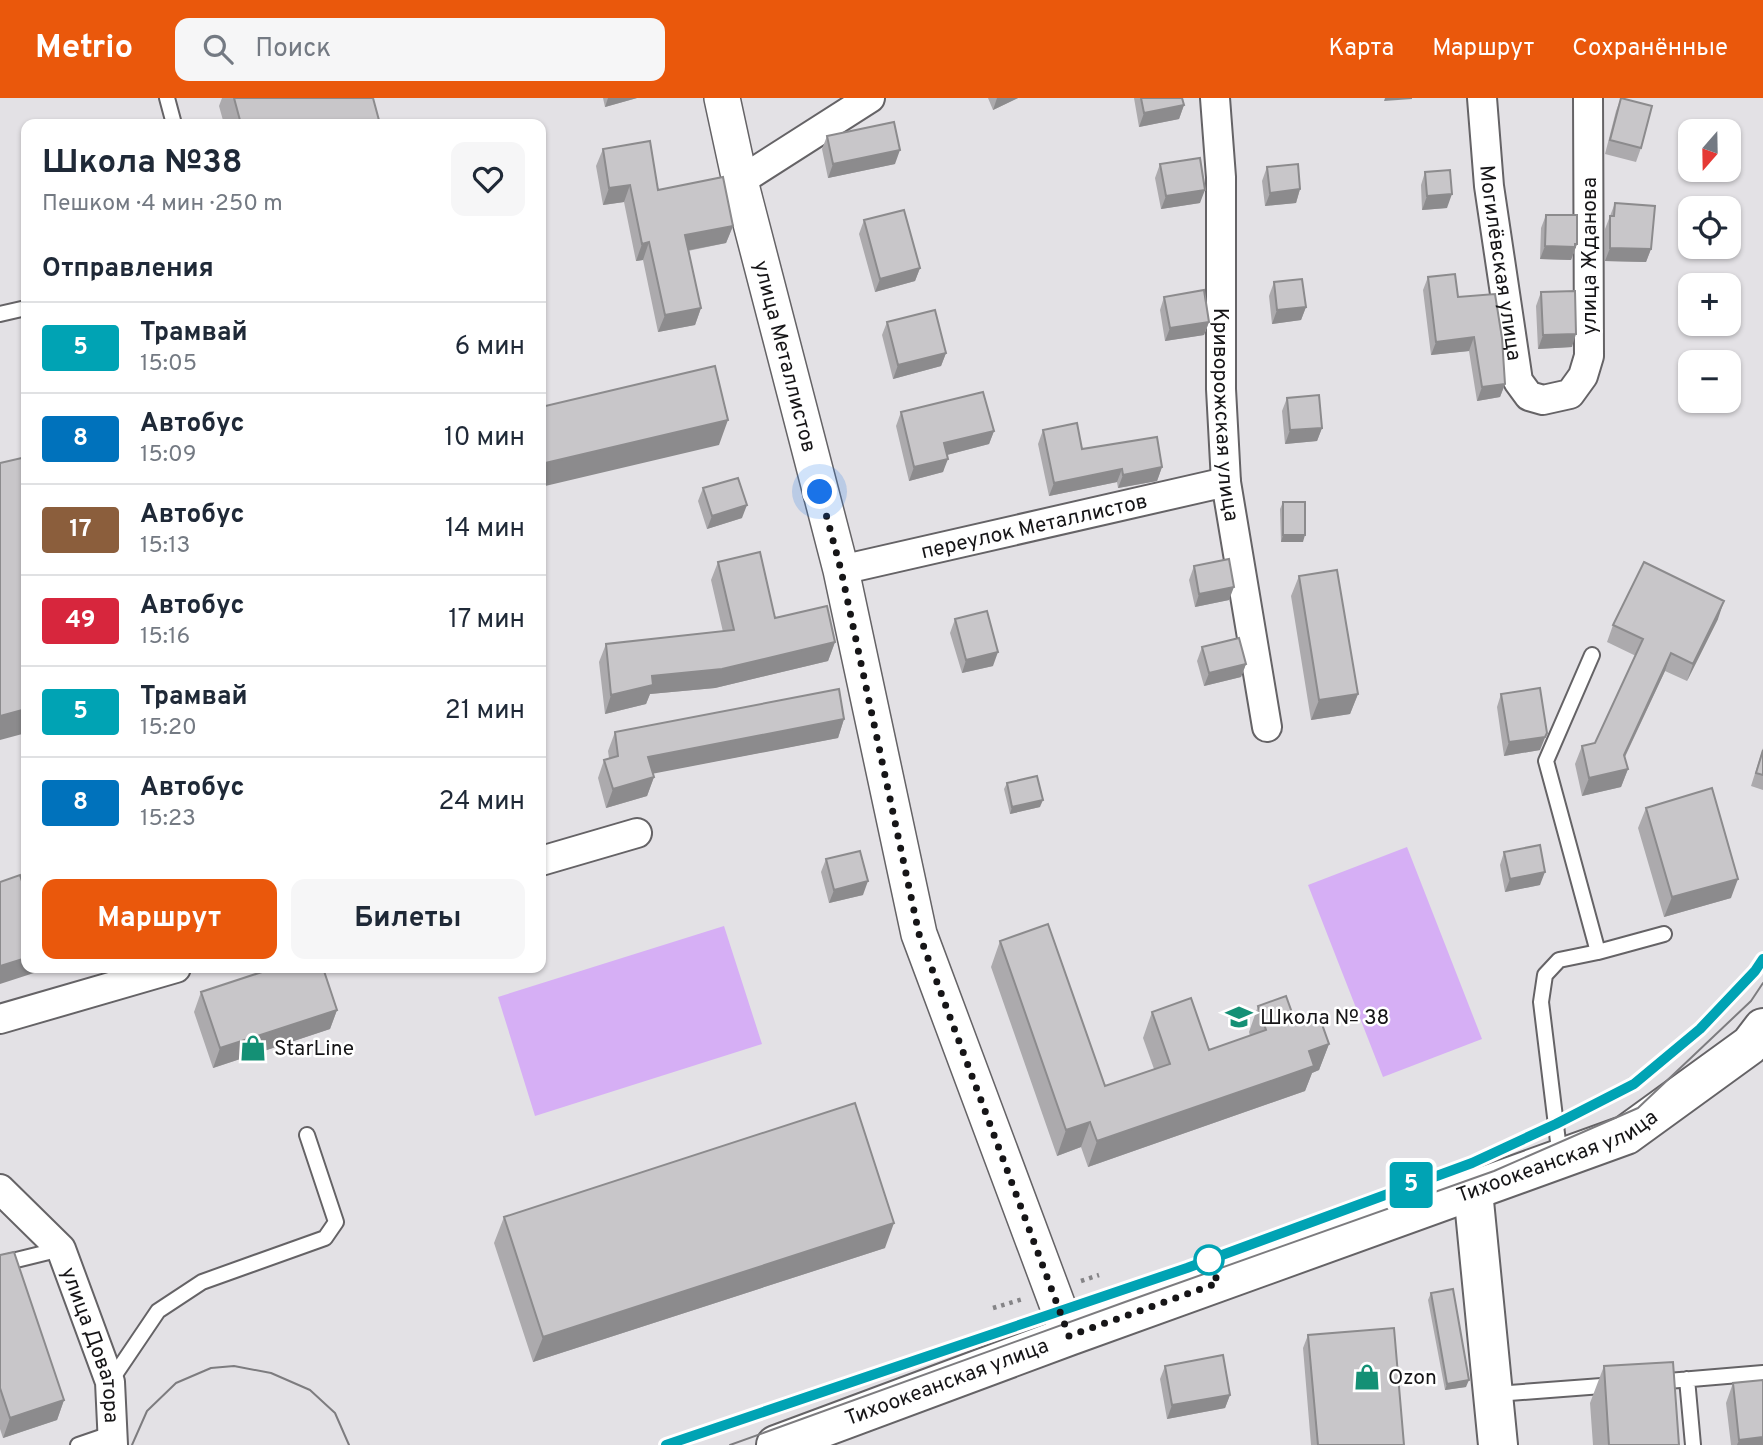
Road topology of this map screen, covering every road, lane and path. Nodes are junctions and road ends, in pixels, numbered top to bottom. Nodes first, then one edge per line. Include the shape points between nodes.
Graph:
1 (167, 98) edge
2 (722, 98) edge
3 (870, 98) edge
4 (1214, 98) edge
5 (1482, 98) edge
6 (1588, 98) edge
7 (173, 119) edge
8 (740, 181) junction
9 (21, 309) edge
10 (0, 314) edge
11 (1556, 398) joint
12 (1226, 482) junction
13 (841, 570) junction
14 (1592, 655) dead end
15 (1267, 727) dead end
16 (637, 833) dead end
17 (546, 860) edge
18 (1664, 934) dead end
19 (1598, 952) junction
20 (159, 973) edge
21 (0, 1019) edge
22 (1759, 1041) edge
23 (307, 1135) dead end
24 (1560, 1159) junction
25 (0, 1189) edge
26 (1473, 1191) junction
27 (61, 1249) junction
28 (0, 1264) edge
29 (1069, 1336) junction
30 (1763, 1373) edge
31 (1687, 1379) junction
32 (110, 1382) junction
33 (1493, 1394) junction
34 (111, 1441) edge
35 (78, 1445) edge
36 (776, 1445) edge
37 (1498, 1445) edge
38 (1693, 1445) edge

1 - 7 lane
2 - 8 street, улица Металлистов
3 - 8 street
4 - 12 street, Криворожская улица via 1221,177
5 - 11 street, Могилёвская улица via 1489,186 1518,381 1529,396
6 - 11 street, улица Жданова via 1589,356 1583,376 1570,394
8 - 13 street, улица Металлистов
9 - 10 lane
12 - 13 street, переулок Металлистов
12 - 15 street, Криворожская улица
13 - 29 street, улица Металлистов via 919,934
14 - 19 lane via 1546,761
16 - 17 street
18 - 19 lane
19 - 24 lane via 1559,960 1545,975 1541,1002
20 - 21 street
22 - 24 main road, Тихоокеанская улица via 1626,1135
23 - 32 lane via 336,1222 325,1238 202,1282 158,1311
24 - 26 main road, Тихоокеанская улица
25 - 27 street, улица Доватора
26 - 29 main road, Тихоокеанская улица
26 - 33 main road
27 - 28 lane
27 - 32 street, улица Доватора
29 - 36 main road, Тихоокеанская улица
30 - 31 lane
31 - 33 lane
31 - 38 lane
32 - 34 street, улица Доватора
33 - 37 main road
34 - 35 lane

